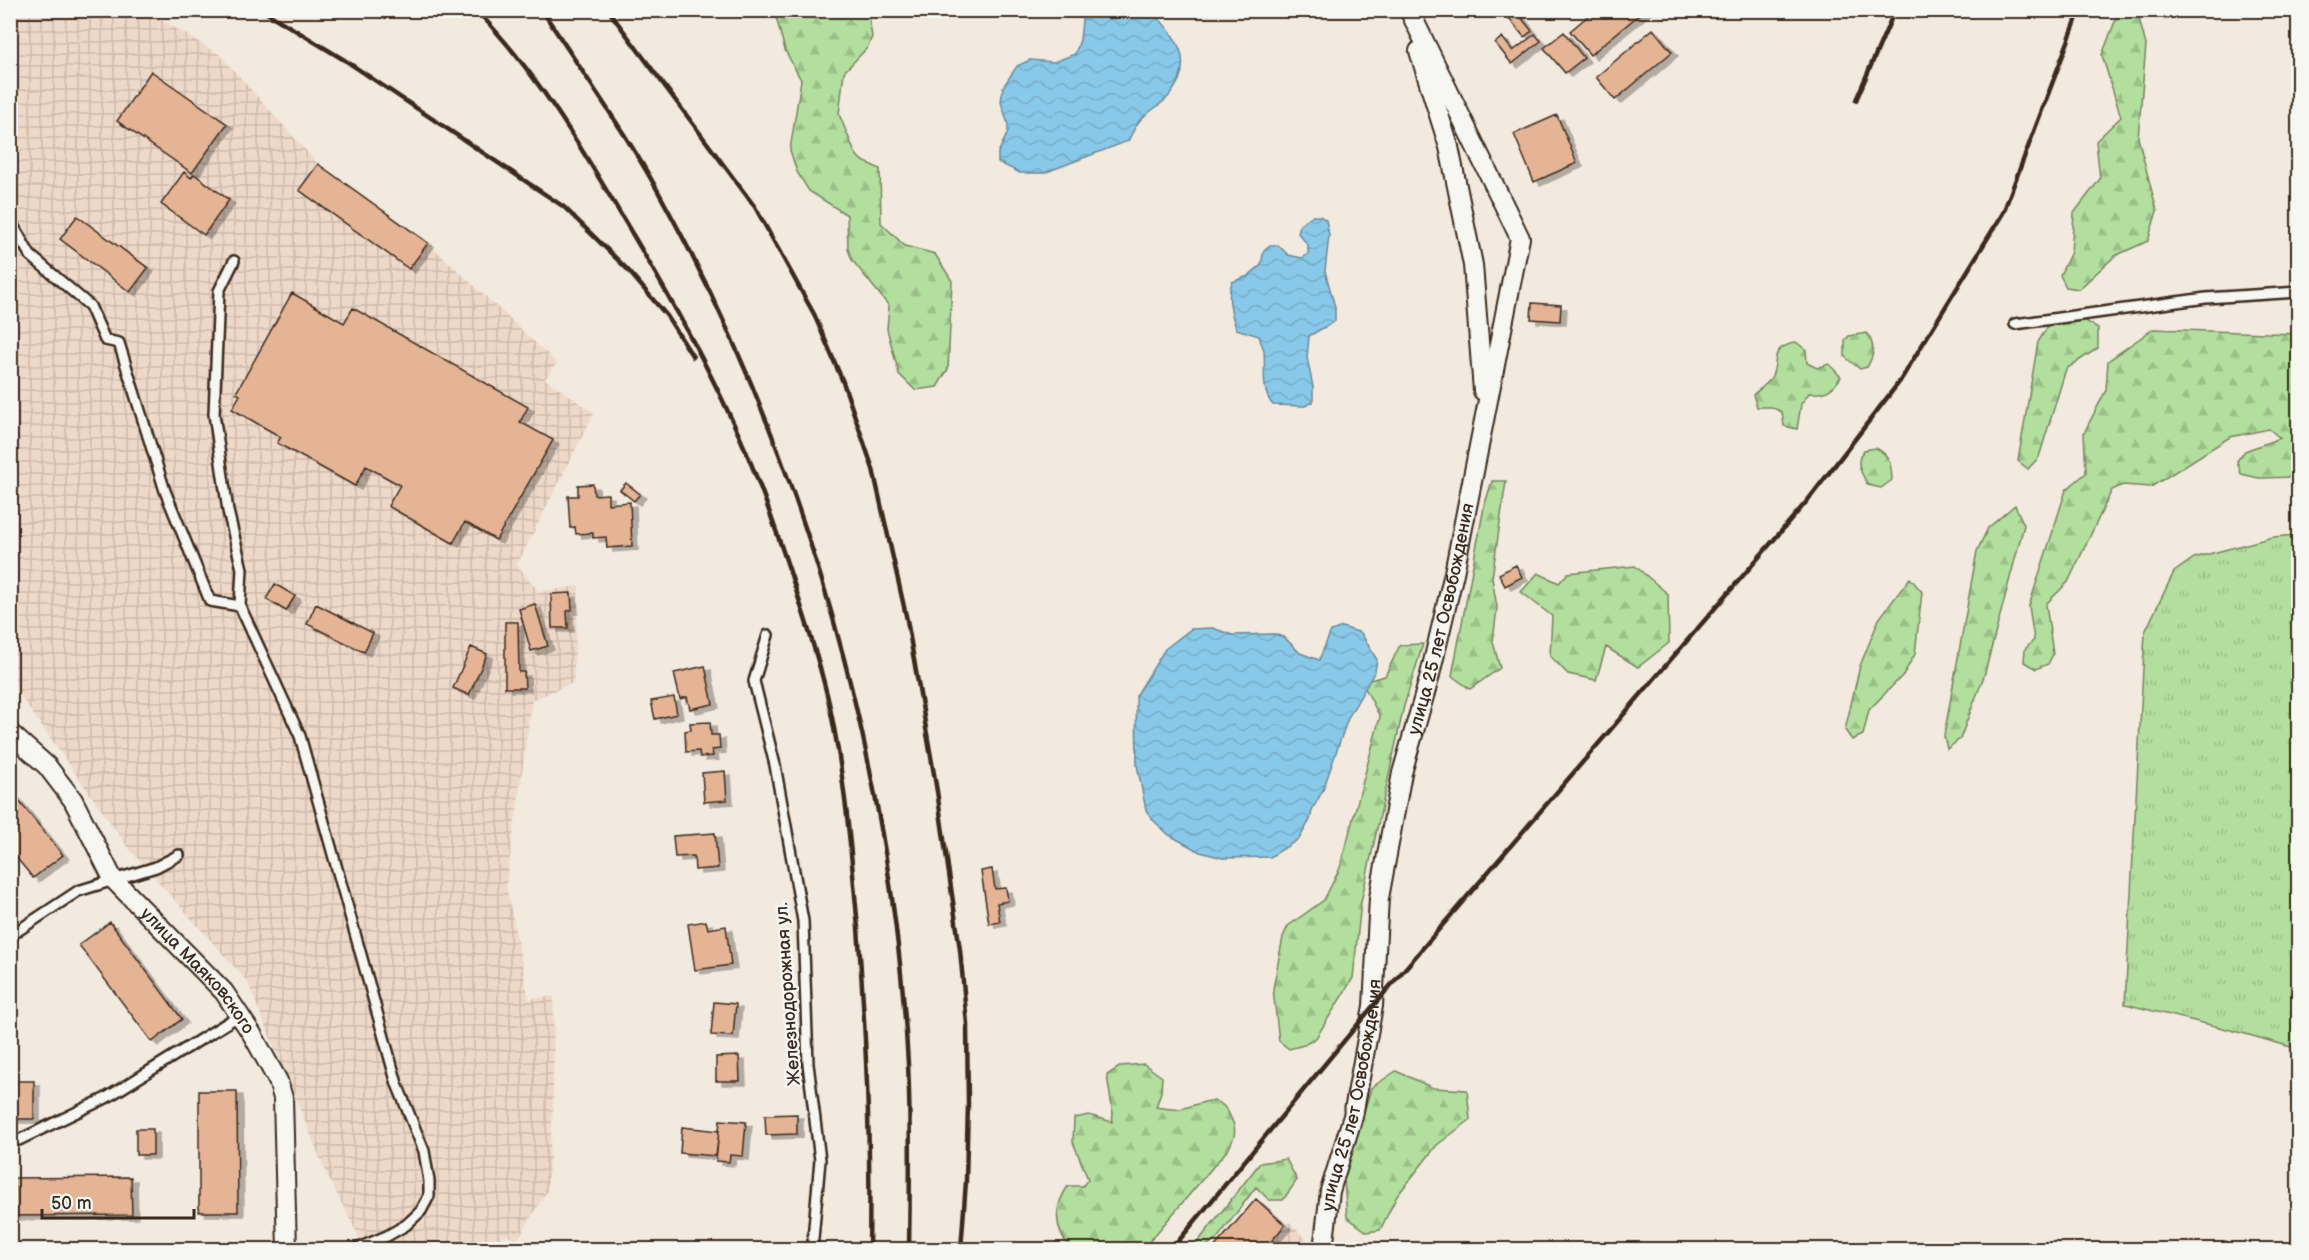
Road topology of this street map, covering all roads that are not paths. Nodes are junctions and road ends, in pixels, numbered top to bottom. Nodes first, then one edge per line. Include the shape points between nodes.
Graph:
1 (1408, 10) edge
2 (10, 219) edge
3 (234, 261) dead end
4 (2298, 292) edge
5 (2015, 324) dead end
6 (1485, 414) junction
7 (240, 606) junction
8 (768, 635) dead end
9 (10, 733) edge
10 (178, 855) dead end
11 (113, 879) junction
12 (10, 936) edge
13 (240, 1015) junction
14 (10, 1140) edge
15 (287, 1250) edge
16 (354, 1250) edge
17 (812, 1250) edge
18 (1323, 1250) edge

1 - 6 street via 1449,147 1473,265
1 - 6 street, улица 25 лет Освобождения via 1520,238
2 - 7 lane via 30,255 90,306 105,340 119,343 165,491 210,601
3 - 7 lane via 219,291 214,414 228,511 242,569
4 - 5 lane via 2206,298
6 - 18 street, улица 25 лет Освобождения via 1451,584 1402,774 1379,898 1373,1006 1353,1116 1330,1191
7 - 16 lane via 300,736 397,1084 424,1151 429,1196 421,1211 406,1225
8 - 17 lane, Железнодорожная ул. via 754,681 775,765 804,921 808,1064 820,1160
9 - 11 street, улица Маяковского via 47,766 73,800
10 - 11 lane via 156,867
11 - 12 lane via 78,891
11 - 13 street, улица Маяковского via 224,992
13 - 14 lane via 106,1098 19,1140
13 - 15 street, улица Маяковского via 278,1081 283,1098

